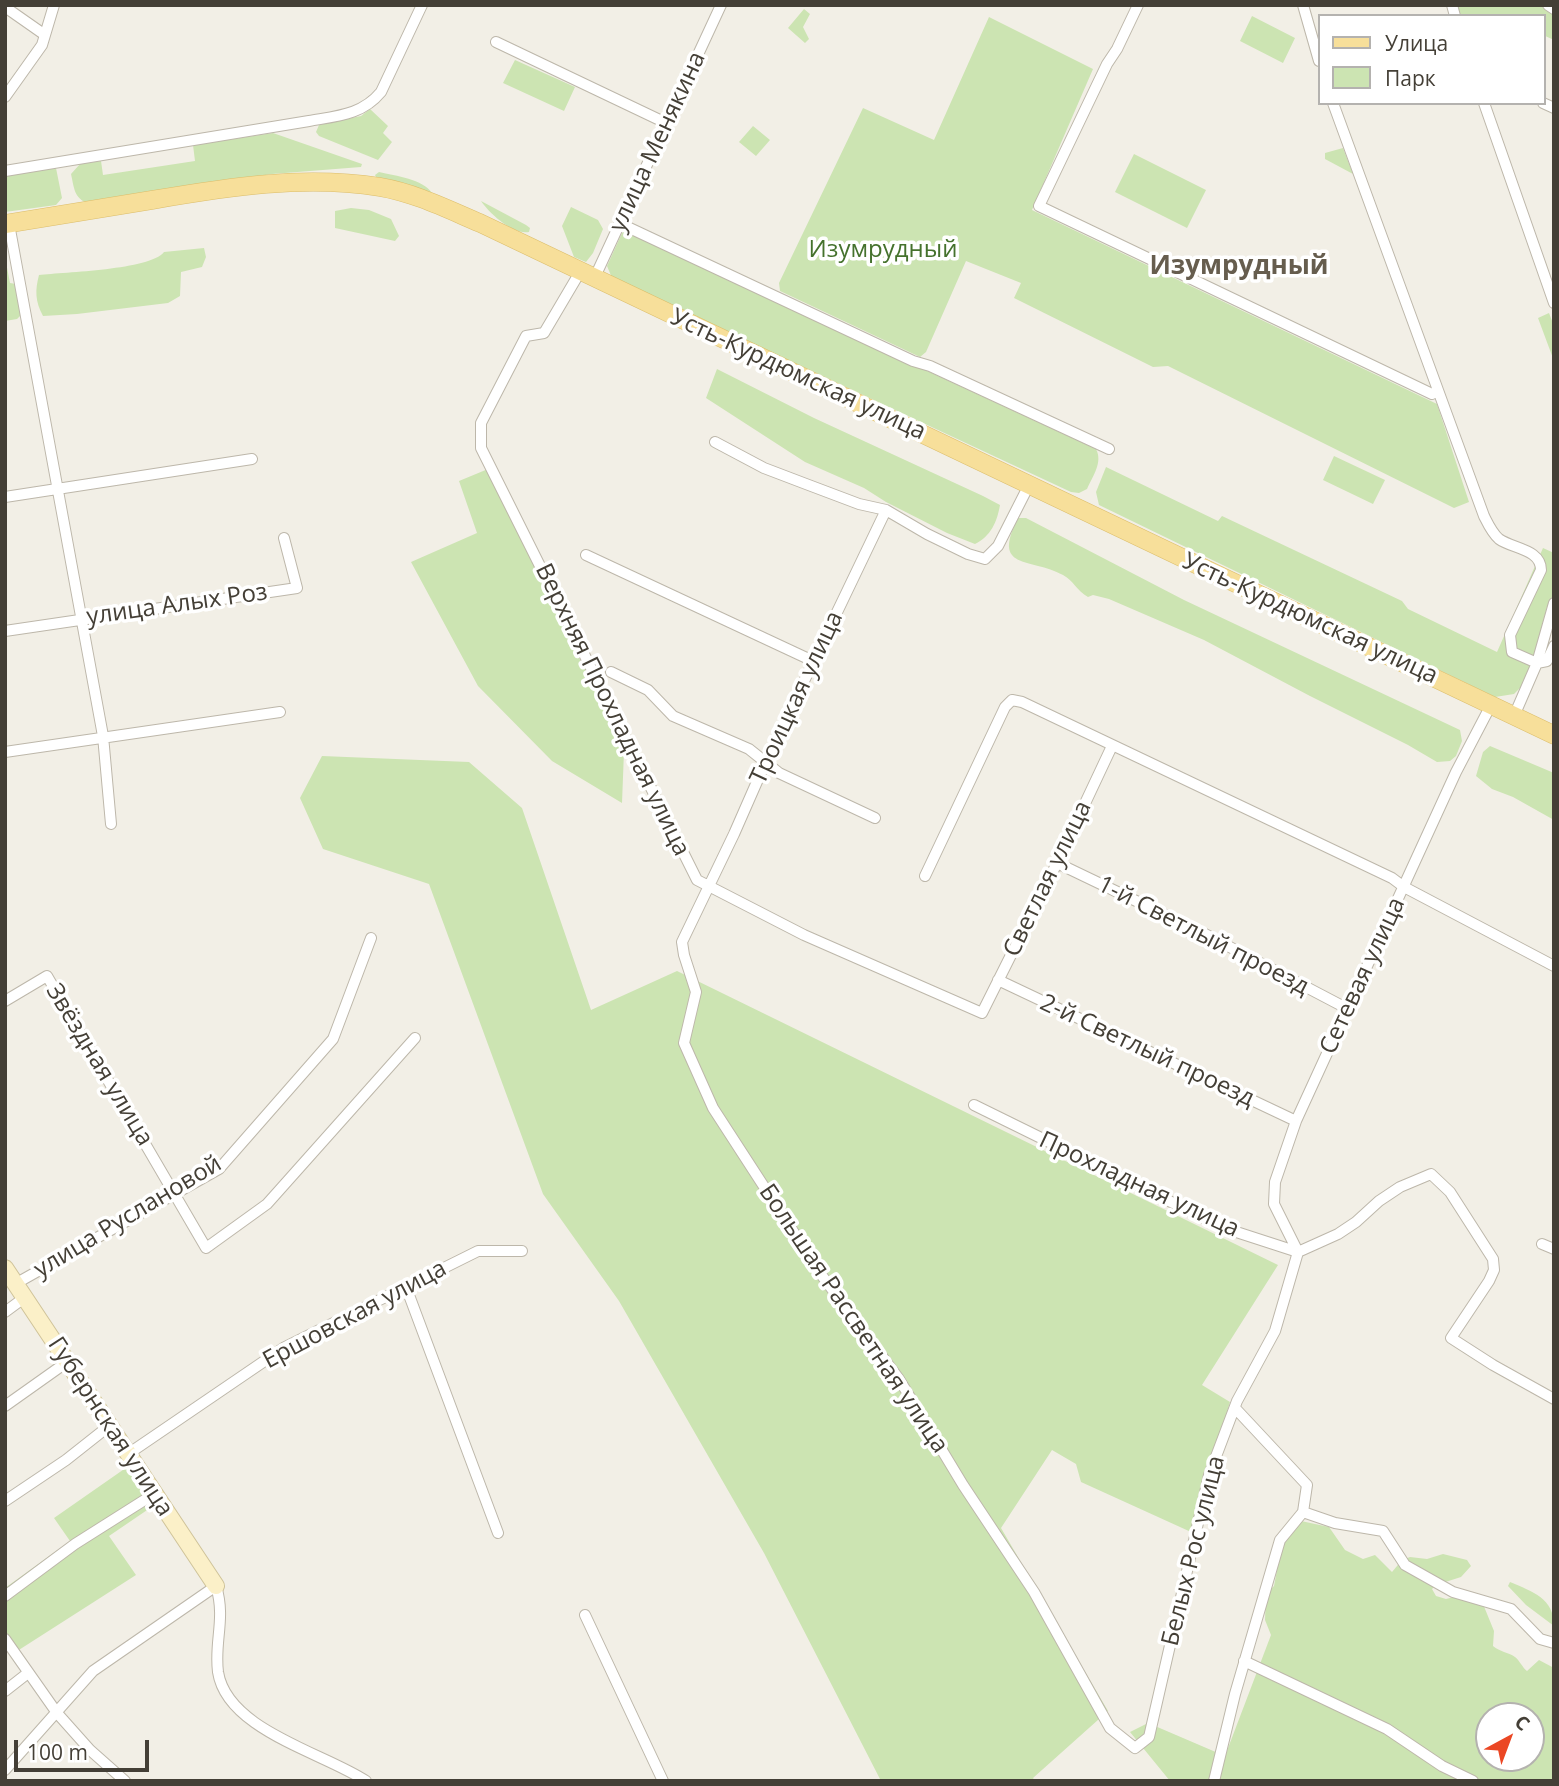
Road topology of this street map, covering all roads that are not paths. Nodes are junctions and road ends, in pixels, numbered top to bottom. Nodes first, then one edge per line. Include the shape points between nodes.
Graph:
1 (54, 5) edge
2 (422, 5) edge
3 (721, 5) edge
4 (1138, 5) edge
5 (1303, 5) edge
6 (1548, 5) edge
7 (5, 7) edge
8 (1554, 9) edge
9 (45, 35) junction
10 (496, 42) dead end
11 (1318, 58) edge
12 (5, 97) edge
13 (1335, 105) edge
14 (1485, 105) edge
15 (666, 123) junction
16 (5, 172) edge
17 (7, 224) edge
18 (621, 224) junction
19 (587, 275) junction
20 (1554, 303) edge
21 (1438, 391) junction
22 (715, 442) dead end
23 (1109, 449) dead end
24 (252, 459) dead end
25 (1029, 485) junction
26 (58, 489) junction
27 (5, 497) edge
28 (886, 510) junction
29 (284, 538) dead end
30 (586, 555) dead end
31 (1554, 603) edge
32 (80, 618) junction
33 (5, 631) edge
34 (1554, 646) edge
35 (813, 661) junction
36 (1537, 663) junction
37 (611, 672) dead end
38 (1490, 705) junction
39 (280, 712) dead end
40 (1514, 716) junction
41 (1554, 735) edge
42 (103, 736) junction
43 (1112, 746) junction
44 (5, 751) edge
45 (765, 762) junction
46 (875, 818) dead end
47 (111, 824) dead end
48 (1057, 863) junction
49 (925, 876) dead end
50 (709, 887) junction
51 (1404, 887) junction
52 (371, 938) dead end
53 (1554, 966) edge
54 (998, 980) junction
55 (5, 1001) edge
56 (1348, 1009) junction
57 (982, 1013) joint
58 (415, 1038) dead end
59 (974, 1105) dead end
60 (1296, 1121) junction
61 (175, 1194) junction
62 (1542, 1244) dead end
63 (1554, 1249) edge
64 (522, 1251) dead end
65 (1298, 1252) junction
66 (5, 1268) edge
67 (15, 1284) junction
68 (406, 1287) junction
69 (24, 1298) junction
70 (5, 1312) edge
71 (67, 1362) junction
72 (1554, 1399) edge
73 (5, 1406) edge
74 (1235, 1408) junction
75 (109, 1426) junction
76 (128, 1454) junction
77 (154, 1494) junction
78 (5, 1501) edge
79 (1304, 1512) junction
80 (498, 1533) dead end
81 (216, 1586) junction
82 (5, 1596) edge
83 (585, 1615) dead end
84 (5, 1639) edge
85 (1554, 1643) edge
86 (1244, 1661) junction
87 (29, 1673) junction
88 (5, 1691) edge
89 (57, 1713) junction
90 (1149, 1737) joint
91 (5, 1770) edge
92 (125, 1781) edge
93 (366, 1781) edge
94 (663, 1781) edge
95 (1214, 1781) edge
96 (1474, 1781) edge

1 - 9 street
2 - 16 street via 381,92 357,111
3 - 15 street, улица Менякина
4 - 21 street via 1038,206 1432,394
5 - 11 street
6 - 8 street
7 - 9 street
9 - 12 street
10 - 15 street
13 - 21 street
14 - 20 street
15 - 18 street, улица Менякина
17 - 19 main road, Усть-Курдюмская улица via 273,183 362,185 402,192 446,208
17 - 26 street
18 - 19 street, улица Менякина
18 - 23 street
19 - 25 main road, Усть-Курдюмская улица
19 - 50 street, Верхняя Прохладная улица via 544,332 526,336 481,424 481,448 697,880
21 - 36 street via 1489,526 1501,540 1541,562 1509,641 1512,652
22 - 28 street via 806,485
24 - 26 street
25 - 28 street via 998,546 985,559
25 - 38 main road, Усть-Курдюмская улица
26 - 27 street
26 - 32 street
28 - 35 street, Троицкая улица
29 - 32 street, улица Алых Роз via 297,588
30 - 35 street
31 - 36 street
32 - 33 street, улица Алых Роз
32 - 42 street
34 - 36 street via 1547,661
35 - 45 street, Троицкая улица
36 - 40 street
37 - 45 street via 648,690 673,716 749,749
38 - 40 main road, Усть-Курдюмская улица
38 - 51 street, Сетевая улица
39 - 42 street
40 - 41 main road, Усть-Курдюмская улица
42 - 44 street
42 - 47 street
43 - 48 street, Светлая улица
43 - 49 street via 1012,700 1005,706
43 - 51 street
45 - 46 street
45 - 50 street, Троицкая улица
48 - 54 street, Светлая улица
48 - 56 street, 1-й Светлый проезд
50 - 57 street, Верхняя Прохладная улица
50 - 90 street, Большая Рассветная улица via 682,942 696,992 684,1043 713,1108 820,1273 899,1379 1034,1592 1110,1728 1135,1748
51 - 53 street
51 - 56 street, Сетевая улица
52 - 61 street, улица Руслановой via 333,1039 219,1169
54 - 57 street, Светлая улица
54 - 60 street, 2-й Светлый проезд
55 - 61 street, Звёздная улица via 47,976
56 - 60 street, Сетевая улица
58 - 61 street via 267,1204 206,1248
59 - 65 street, Прохладная улица via 1224,1228
60 - 65 street, Сетевая улица via 1275,1181 1274,1205
61 - 67 street, улица Руслановой
62 - 63 street
64 - 68 street, Ершовская улица via 478,1251
65 - 72 street via 1338,1234 1400,1187 1431,1174 1450,1192 1493,1259 1489,1281 1451,1338
65 - 74 street, Белых Рос улица via 1275,1331
66 - 67 street, Губернская улица
67 - 69 street, Губернская улица
68 - 76 street, Ершовская улица via 285,1347
68 - 80 street
69 - 70 street
69 - 71 street, Губернская улица
71 - 73 street
71 - 75 street, Губернская улица
74 - 79 street via 1307,1485
74 - 90 street, Белых Рос улица via 1209,1475
75 - 76 street, Губернская улица
75 - 78 street
76 - 77 street, Губернская улица
77 - 81 street, Губернская улица
77 - 82 street
79 - 85 street via 1382,1531 1405,1565 1453,1592 1511,1609 1540,1639
79 - 86 street via 1280,1540
81 - 89 street via 93,1671
81 - 93 street via 221,1604 218,1674 227,1695 269,1733
83 - 94 street
84 - 87 street
86 - 95 street
86 - 96 street via 1387,1729 1442,1766
87 - 88 street
87 - 89 street
89 - 91 street
89 - 92 street

